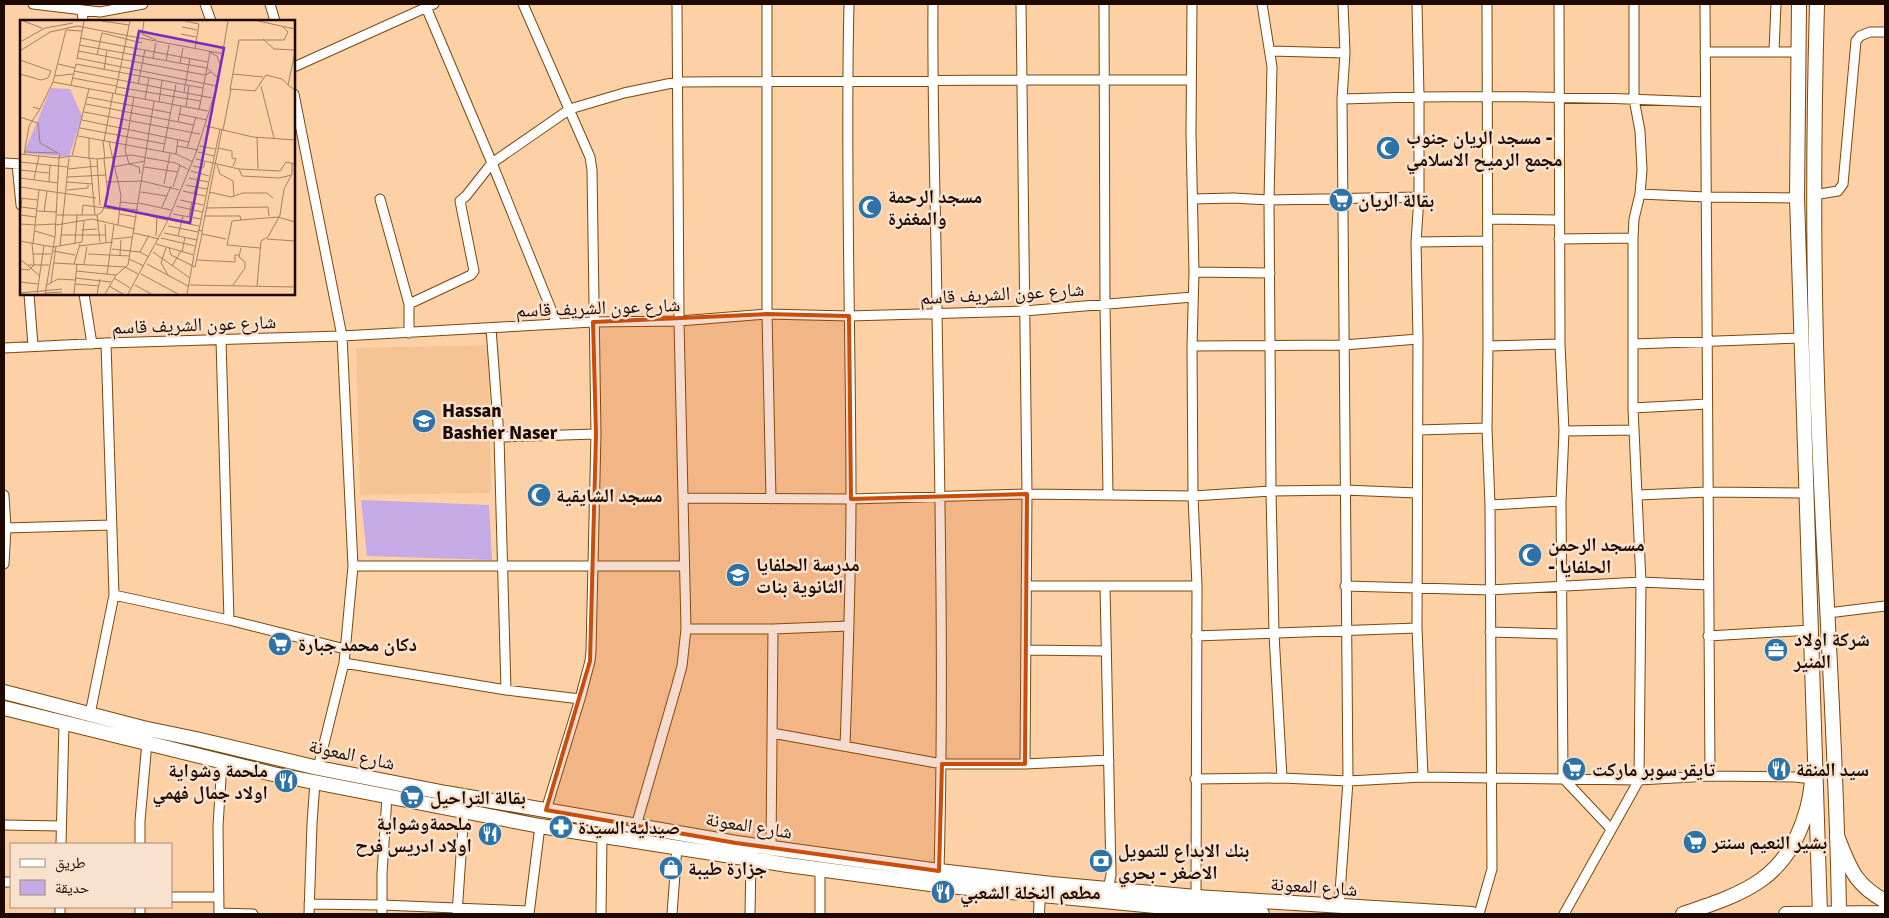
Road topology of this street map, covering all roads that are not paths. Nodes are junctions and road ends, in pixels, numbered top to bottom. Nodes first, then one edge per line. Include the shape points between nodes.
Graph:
1 (33, 4) edge
2 (138, 4) edge
3 (205, 4) edge
4 (270, 4) edge
5 (523, 4) edge
6 (677, 4) edge
7 (767, 4) edge
8 (849, 4) edge
9 (934, 4) edge
10 (1021, 4) edge
11 (1104, 4) edge
12 (1192, 4) edge
13 (1262, 4) edge
14 (1343, 4) edge
15 (1417, 4) edge
16 (1487, 4) edge
17 (1559, 4) edge
18 (1634, 4) edge
19 (1705, 4) edge
20 (1776, 4) edge
21 (1799, 4) edge
22 (1817, 4) edge
23 (430, 5) edge
24 (82, 10) junction
25 (83, 20) edge
26 (211, 20) edge
27 (275, 20) edge
28 (1885, 32) edge
29 (1271, 51) junction
30 (1774, 51) junction
31 (1705, 52) junction
32 (1798, 52) junction
33 (1344, 53) junction
34 (295, 67) edge
35 (932, 80) junction
36 (1021, 80) junction
37 (1104, 80) junction
38 (1191, 80) junction
39 (677, 82) junction
40 (768, 82) junction
41 (847, 82) junction
42 (1419, 96) junction
43 (1488, 96) junction
44 (1559, 98) junction
45 (295, 99) edge
46 (1342, 99) junction
47 (1634, 99) junction
48 (1705, 102) junction
49 (570, 109) junction
50 (4, 163) edge
51 (492, 163) junction
52 (19, 164) edge
53 (20, 185) edge
54 (1640, 194) junction
55 (1813, 195) junction
56 (1419, 197) junction
57 (1706, 197) junction
58 (1797, 198) junction
59 (380, 199) dead end
60 (1193, 200) junction
61 (1269, 200) junction
62 (1343, 200) junction
63 (1488, 219) junction
64 (1558, 220) junction
65 (1633, 238) junction
66 (1559, 239) junction
67 (1488, 241) junction
68 (1416, 242) junction
69 (1194, 272) junction
70 (1270, 273) junction
71 (29, 295) edge
72 (84, 295) edge
73 (1193, 297) junction
74 (409, 304) junction
75 (1104, 304) junction
76 (1024, 311) junction
77 (937, 313) junction
78 (767, 314) junction
79 (849, 316) junction
80 (679, 321) junction
81 (593, 322) junction
82 (557, 324) junction
83 (491, 328) junction
84 (409, 333) junction
85 (342, 336) junction
86 (1801, 338) junction
87 (1418, 339) junction
88 (220, 340) junction
89 (106, 342) junction
90 (1707, 342) junction
91 (92, 344) junction
92 (1560, 344) junction
93 (1634, 344) junction
94 (1269, 345) junction
95 (1344, 345) junction
96 (33, 346) junction
97 (1192, 346) junction
98 (1488, 346) junction
99 (4, 348) edge
100 (1707, 404) junction
101 (1633, 408) junction
102 (1487, 428) junction
103 (1418, 430) junction
104 (1634, 430) junction
105 (1564, 431) junction
106 (596, 434) junction
107 (498, 437) junction
108 (1345, 490) junction
109 (1271, 491) junction
110 (1708, 492) junction
111 (1417, 493) junction
112 (1806, 493) junction
113 (1027, 494) junction
114 (1108, 494) junction
115 (4, 495) edge
116 (1638, 495) junction
117 (938, 496) junction
118 (1193, 496) junction
119 (684, 498) junction
120 (771, 499) junction
121 (851, 499) junction
122 (1561, 501) junction
123 (1490, 505) junction
124 (111, 525) junction
125 (6, 528) junction
126 (4, 560) edge
127 (594, 565) junction
128 (353, 566) junction
129 (502, 566) junction
130 (684, 566) junction
131 (1641, 582) junction
132 (1708, 585) junction
133 (1026, 586) junction
134 (1105, 586) junction
135 (1197, 586) junction
136 (1345, 586) junction
137 (1561, 586) junction
138 (1418, 589) junction
139 (1490, 590) junction
140 (114, 595) junction
141 (1885, 606) edge
142 (1828, 613) junction
143 (229, 620) junction
144 (849, 626) junction
145 (1417, 628) junction
146 (686, 629) junction
147 (773, 629) junction
148 (1811, 630) junction
149 (1346, 632) junction
150 (1490, 632) junction
151 (1274, 634) junction
152 (1562, 634) junction
153 (1196, 636) junction
154 (1708, 636) junction
155 (345, 649) junction
156 (1026, 650) junction
157 (1106, 651) junction
158 (344, 663) junction
159 (506, 690) junction
160 (4, 692) edge
161 (580, 699) junction
162 (4, 708) edge
163 (90, 714) junction
164 (64, 724) junction
165 (772, 733) junction
166 (147, 742) junction
167 (845, 746) junction
168 (1109, 760) junction
169 (1835, 760) junction
170 (222, 762) junction
171 (942, 764) junction
172 (1025, 764) junction
173 (1814, 770) junction
174 (317, 775) junction
175 (1710, 776) junction
176 (1423, 777) junction
177 (1282, 778) junction
178 (1563, 778) junction
179 (1195, 779) junction
180 (1492, 779) junction
181 (1639, 780) junction
182 (1348, 781) junction
183 (387, 796) junction
184 (546, 810) junction
185 (464, 811) junction
186 (4, 825) edge
187 (61, 826) junction
188 (540, 826) junction
189 (636, 826) junction
190 (1611, 829) junction
191 (602, 835) junction
192 (1837, 836) junction
193 (61, 843) edge
194 (140, 843) edge
195 (677, 847) junction
196 (771, 848) junction
197 (751, 859) junction
198 (820, 869) junction
199 (939, 871) junction
200 (1040, 889) junction
201 (1108, 889) junction
202 (172, 897) edge
203 (219, 897) junction
204 (1196, 897) junction
205 (1885, 901) edge
206 (310, 904) junction
207 (1339, 906) junction
208 (382, 910) edge
209 (457, 911) edge
210 (529, 913) edge
211 (1885, 913) edge
212 (219, 914) edge
213 (253, 914) edge
214 (309, 914) edge
215 (601, 914) edge
216 (672, 914) edge
217 (750, 914) edge
218 (820, 914) edge
219 (1039, 914) edge
220 (1262, 914) edge
221 (1472, 914) edge
222 (1479, 914) edge
223 (1564, 914) edge
224 (1683, 914) edge
225 (1786, 914) edge
226 (1820, 914) edge
227 (1839, 914) edge

1 - 24 street
2 - 24 street via 100,12
3 - 26 street
4 - 27 street
5 - 49 street
6 - 39 street
7 - 40 street
8 - 41 street
9 - 35 street
10 - 36 street
11 - 37 street
12 - 38 street
13 - 29 street
14 - 33 street
15 - 42 street
16 - 43 street
17 - 44 street
18 - 47 street
19 - 31 street
20 - 30 street
21 - 32 main road
22 - 55 main road
23 - 34 street
23 - 51 street
24 - 25 street
28 - 55 street via 1865,34 1856,42 1844,184 1838,191
29 - 33 street
29 - 61 street
30 - 31 street
30 - 32 street
31 - 48 street
32 - 58 main road
33 - 46 street
35 - 36 street
35 - 41 street
35 - 77 street
36 - 37 street
36 - 76 street
37 - 38 street
37 - 75 street
38 - 60 street
39 - 40 street
39 - 49 street
39 - 80 street
40 - 41 street
40 - 78 street
41 - 79 street
42 - 43 street
42 - 46 street
42 - 56 street
43 - 44 street
43 - 63 street
44 - 47 street
44 - 64 street
45 - 85 street
46 - 62 street
47 - 48 street
47 - 54 street via 1642,148
48 - 57 street
49 - 51 street
49 - 81 street via 590,157 592,170
50 - 52 street
51 - 74 street via 460,201 474,270 471,275
51 - 82 street
52 - 53 street
54 - 57 street
54 - 65 street
55 - 142 main road via 1819,432
56 - 62 street
56 - 68 street
57 - 58 street
57 - 90 street
58 - 86 main road
59 - 74 street
60 - 61 street
60 - 69 street
61 - 62 street
61 - 70 street
62 - 95 street
63 - 64 street
63 - 67 street
64 - 66 street
65 - 66 street
65 - 93 street
66 - 92 street
67 - 68 street
67 - 98 street
68 - 87 street
69 - 70 street
69 - 73 street
70 - 94 street
71 - 96 street
72 - 91 street
73 - 75 street, شارع عون الشريف قاسم
73 - 97 street
74 - 84 street
75 - 76 street, شارع عون الشريف قاسم
75 - 114 street
76 - 77 street, شارع عون الشريف قاسم
76 - 113 street
77 - 79 street, شارع عون الشريف قاسم
77 - 117 street
78 - 79 street, شارع عون الشريف قاسم
78 - 80 street, شارع عون الشريف قاسم
78 - 120 street
79 - 121 street
80 - 81 street, شارع عون الشريف قاسم
80 - 119 street
81 - 82 street, شارع عون الشريف قاسم
81 - 106 street
82 - 83 street, شارع عون الشريف قاسم
83 - 84 street, شارع عون الشريف قاسم
83 - 107 street
84 - 85 street, شارع عون الشريف قاسم
85 - 88 street, شارع عون الشريف قاسم
85 - 128 street
86 - 90 street
86 - 112 main road
87 - 95 street
87 - 103 street
88 - 89 street, شارع عون الشريف قاسم
88 - 143 street
89 - 91 street, شارع عون الشريف قاسم
89 - 124 street
90 - 93 street
90 - 100 street
91 - 96 street, شارع عون الشريف قاسم
92 - 98 street
92 - 105 street
93 - 101 street
94 - 95 street
94 - 97 street
94 - 109 street
95 - 108 street
96 - 99 street, شارع عون الشريف قاسم
97 - 118 street
98 - 102 street
100 - 101 street
100 - 110 street
101 - 104 street
102 - 103 street
102 - 123 street
103 - 111 street
104 - 105 street
104 - 116 street
105 - 122 street
106 - 107 street
106 - 127 street
107 - 129 street
108 - 109 street
108 - 111 street
108 - 136 street
109 - 118 street
109 - 151 street
110 - 112 street
110 - 116 street
110 - 132 street
111 - 138 street
112 - 148 main road
113 - 114 street
113 - 117 street
113 - 133 street
114 - 118 street
115 - 125 street
116 - 131 street
117 - 121 street
117 - 171 street
118 - 135 street
119 - 120 street
119 - 130 street
120 - 121 street
121 - 144 street
122 - 123 street
122 - 137 street
123 - 139 street
124 - 125 street
124 - 140 street
125 - 126 street
127 - 129 street
127 - 130 street
127 - 161 street via 590,660
128 - 129 street
128 - 155 street
129 - 159 street
130 - 146 street
131 - 132 street
131 - 137 street
131 - 181 street
132 - 154 street
133 - 134 street
133 - 156 street
134 - 135 street
134 - 157 street
135 - 153 street
136 - 138 street
136 - 149 street
137 - 139 street
137 - 152 street
138 - 139 street
138 - 145 street
139 - 150 street
140 - 143 street
140 - 163 street
141 - 142 street
142 - 169 main road
143 - 155 street
144 - 147 street
144 - 167 street
145 - 149 street
145 - 176 street
146 - 147 street
146 - 189 street via 682,666
147 - 165 street
148 - 154 street
148 - 173 main road
149 - 151 street
149 - 182 street
150 - 152 street
150 - 180 street
151 - 153 street
151 - 177 street
152 - 178 street
153 - 179 street
154 - 175 street
155 - 158 street
156 - 157 street
156 - 172 street
157 - 168 street
158 - 159 street
158 - 174 street
159 - 161 street
160 - 163 main road, شارع المعونة
161 - 184 street
162 - 164 main road, شارع المعونة
163 - 174 main road, شارع المعونة
164 - 166 main road, شارع المعونة
164 - 187 street
165 - 167 street
165 - 196 street
166 - 170 main road, شارع المعونة
166 - 194 street
167 - 171 street
168 - 172 street
168 - 201 street via 1111,875
169 - 173 main road
169 - 192 main road
170 - 174 main road, شارع المعونة
170 - 203 street via 218,826
171 - 172 street
171 - 199 street
173 - 175 street via 1795,777
173 - 224 main road via 1808,808 1798,835 1766,878 1742,892
173 - 226 main road
174 - 183 main road, شارع المعونة
174 - 184 main road, شارع المعونة
174 - 206 street
175 - 181 street
176 - 180 street
176 - 182 street
177 - 179 street
177 - 182 street
178 - 180 street
178 - 181 street
178 - 190 street
179 - 204 street
180 - 222 street via 1492,869
181 - 190 street
182 - 207 street
183 - 185 main road, شارع المعونة
183 - 208 street
184 - 189 main road, شارع المعونة
185 - 188 main road, شارع المعونة
185 - 209 street
186 - 187 street
187 - 193 street
188 - 191 main road, شارع المعونة
188 - 210 street
189 - 196 main road, شارع المعونة
190 - 223 street
191 - 195 main road, شارع المعونة
191 - 215 street
192 - 205 main road via 1860,883
192 - 227 main road
195 - 197 main road, شارع المعونة
195 - 216 street
196 - 199 main road, شارع المعونة
197 - 198 main road, شارع المعونة
197 - 217 street
198 - 200 main road, شارع المعونة via 938,885
198 - 218 street
199 - 200 main road, شارع المعونة
200 - 201 main road, شارع المعونة
200 - 219 street
200 - 220 main road, شارع المعونة via 1196,910
201 - 204 main road, شارع المعونة
202 - 203 street
203 - 212 street
204 - 207 main road, شارع المعونة
206 - 208 street
206 - 214 street
207 - 221 main road, شارع المعونة
208 - 209 street
209 - 210 street
211 - 227 main road
212 - 213 street
225 - 226 main road
226 - 227 main road

